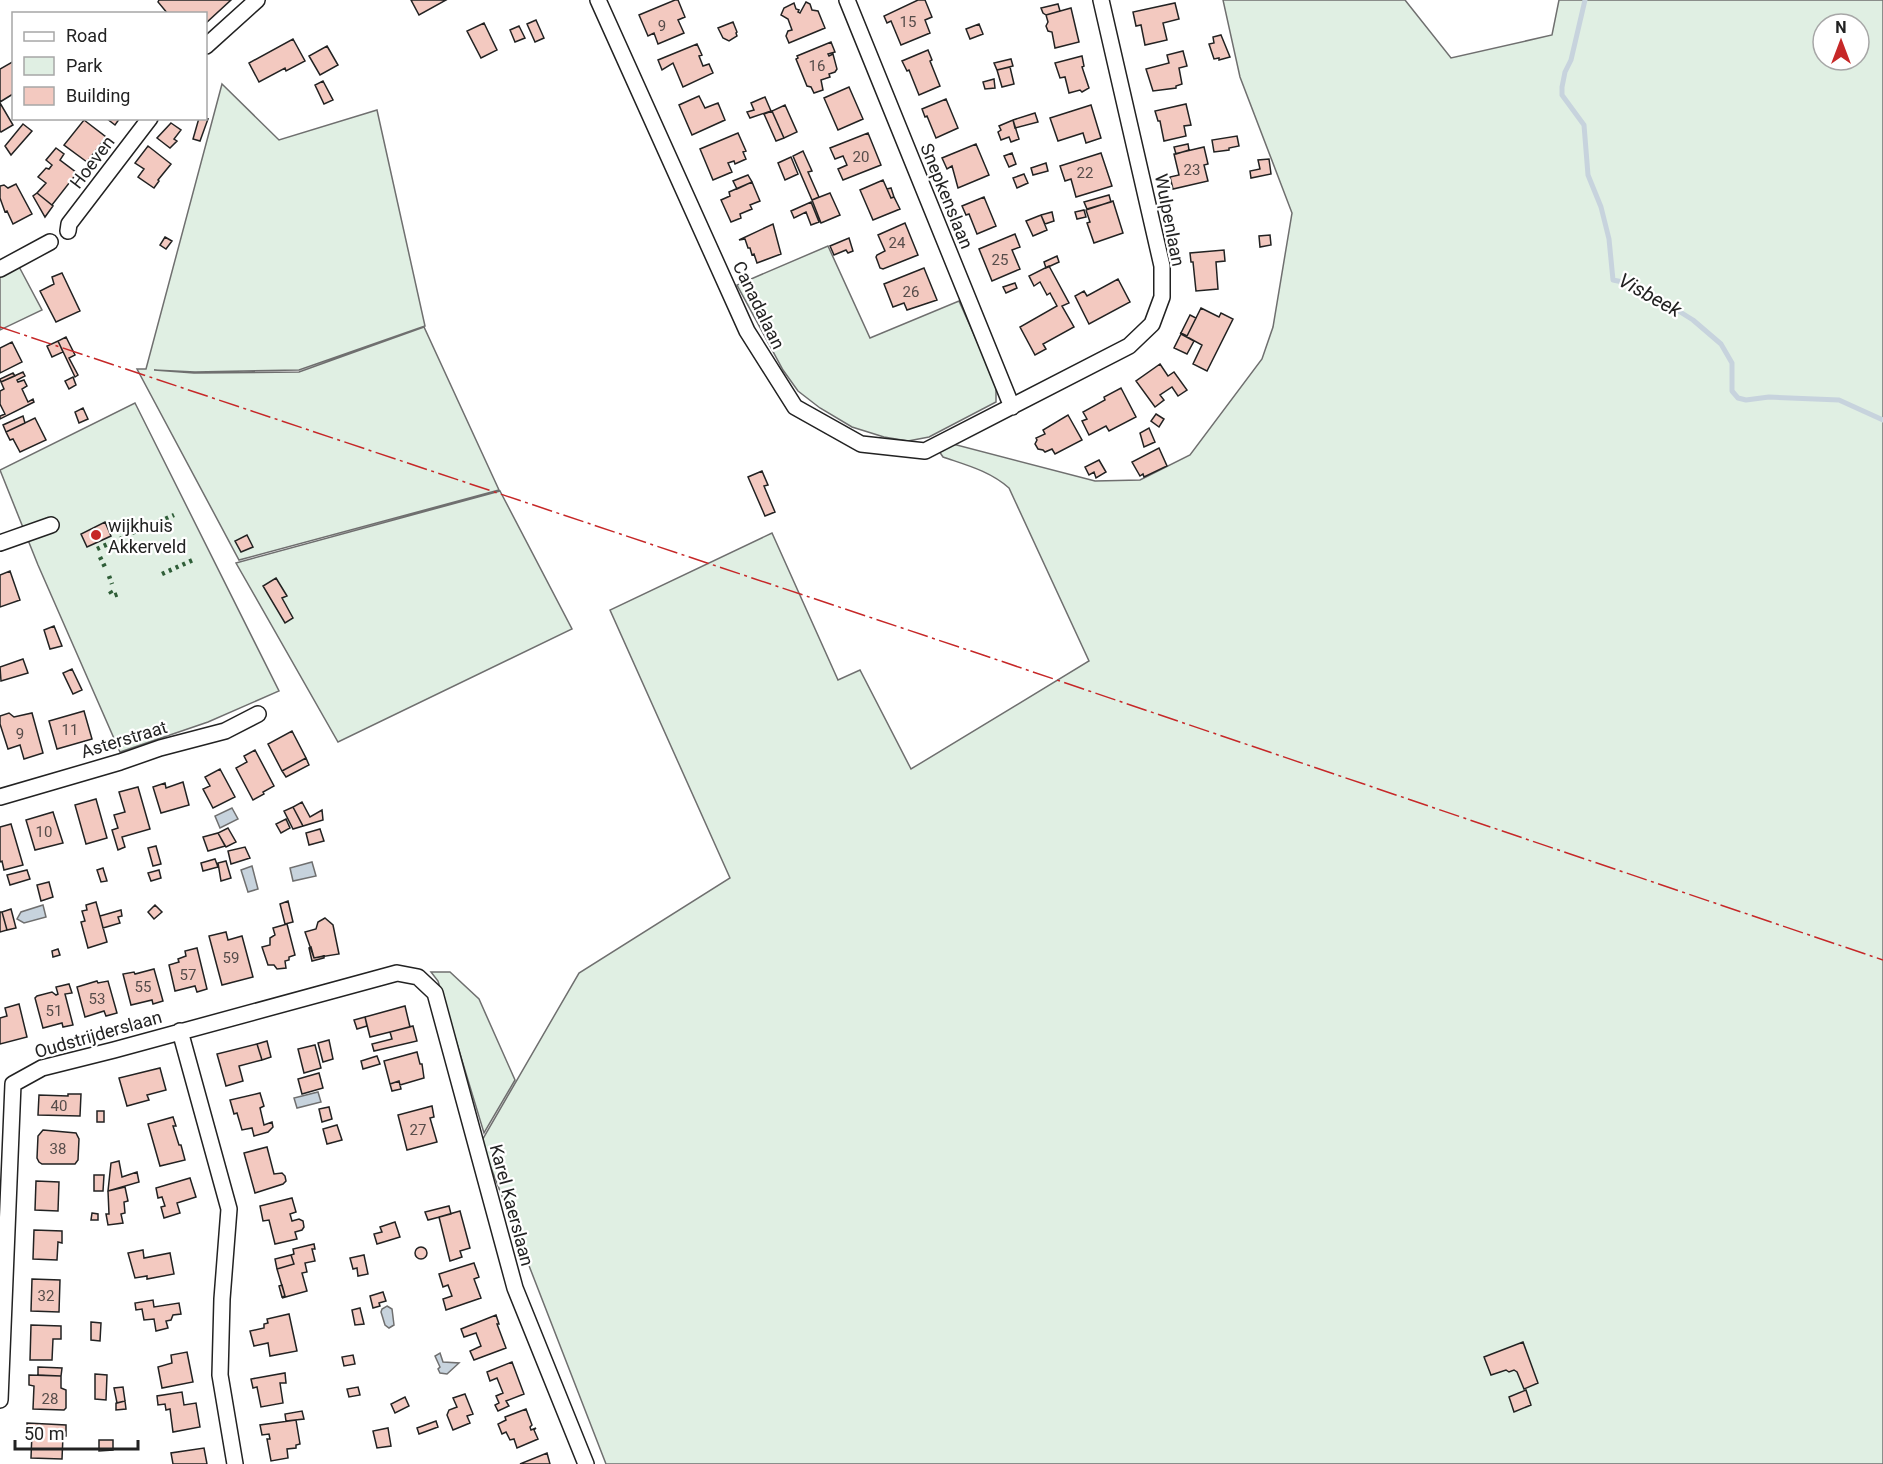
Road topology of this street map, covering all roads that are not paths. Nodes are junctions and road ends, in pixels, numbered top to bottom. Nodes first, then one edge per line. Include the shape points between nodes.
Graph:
1 (257, 0) edge
2 (598, 0) edge
3 (847, 0) edge
4 (1101, 0) edge
5 (207, 45) edge
6 (148, 120) edge
7 (68, 231) dead end
8 (50, 242) dead end
9 (0, 269) edge
10 (1012, 407) junction
11 (51, 525) dead end
12 (0, 543) edge
13 (258, 714) dead end
14 (0, 797) edge
15 (397, 973) joint
16 (180, 1031) junction
17 (6, 1081) edge
18 (0, 1400) edge
19 (236, 1464) edge
20 (586, 1464) edge

1 - 5 street
2 - 10 street, Canadalaan via 747,331 795,407 861,444 924,451
3 - 10 street, Snepkenslaan
4 - 10 street, Wulpenlaan via 1162,266 1162,297 1152,324 1129,346
6 - 7 street, Hoeven via 69,224
8 - 9 street
11 - 12 street
13 - 14 street, Asterstraat via 225,730
15 - 16 street, Oudstrijderslaan
15 - 20 street, Karel Kaerslaan via 418,976 435,993 515,1288
16 - 17 street, Oudstrijderslaan
16 - 19 street via 229,1209 220,1375
17 - 18 street, Oudstrijderslaan

